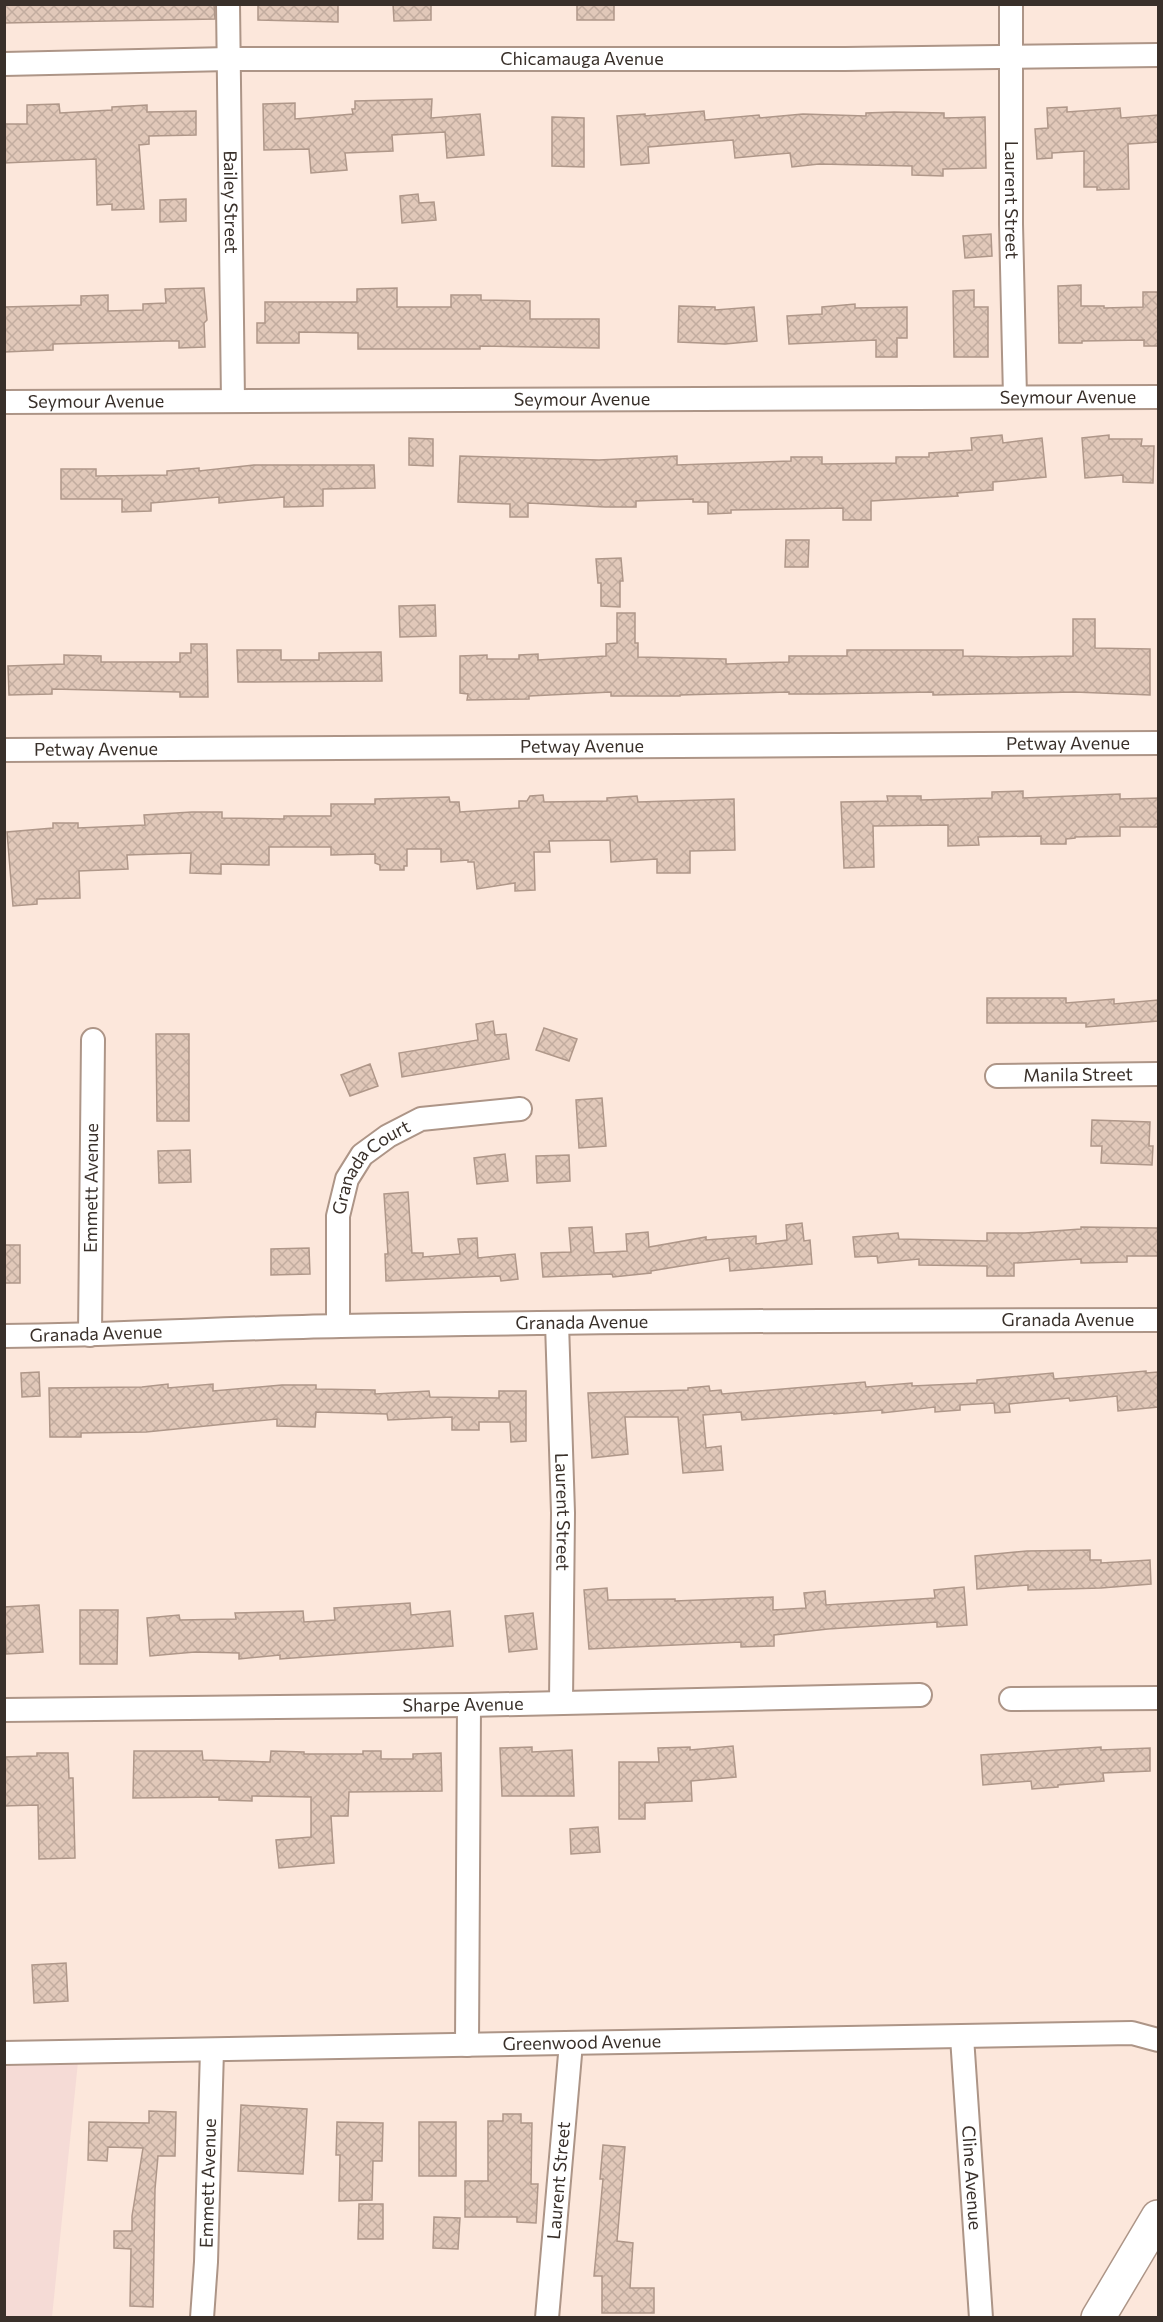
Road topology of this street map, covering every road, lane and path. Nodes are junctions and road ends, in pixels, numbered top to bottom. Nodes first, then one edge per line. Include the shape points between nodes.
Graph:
1 (228, 4) edge
2 (1011, 4) edge
3 (1158, 55) edge
4 (1011, 56) junction
5 (229, 58) junction
6 (4, 64) edge
7 (1158, 397) edge
8 (1016, 398) junction
9 (233, 401) junction
10 (4, 402) edge
11 (1158, 743) edge
12 (4, 750) edge
13 (93, 1040) dead end
14 (1158, 1074) edge
15 (997, 1076) dead end
16 (520, 1109) dead end
17 (1158, 1320) edge
18 (558, 1323) junction
19 (338, 1326) junction
20 (90, 1335) junction
21 (4, 1336) edge
22 (920, 1695) dead end
23 (1158, 1698) edge
24 (1011, 1699) dead end
25 (561, 1702) junction
26 (469, 1705) junction
27 (4, 1710) edge
28 (962, 2037) junction
29 (1158, 2040) edge
30 (571, 2043) junction
31 (467, 2045) junction
32 (212, 2049) junction
33 (4, 2053) edge
34 (1158, 2217) edge
35 (202, 2318) edge
36 (547, 2318) edge
37 (981, 2318) edge
38 (1098, 2318) edge

1 - 5 street, Bailey Street
2 - 4 street, Laurent Street
3 - 4 street, Chicamauga Avenue
4 - 5 street, Chicamauga Avenue
4 - 8 street, Laurent Street
5 - 6 street, Chicamauga Avenue
5 - 9 street, Bailey Street
7 - 8 street, Seymour Avenue
8 - 9 street, Seymour Avenue
9 - 10 street, Seymour Avenue
11 - 12 street, Petway Avenue
13 - 20 street, Emmett Avenue
14 - 15 street, Manila Street
16 - 19 street, Granada Court via 421,1119 362,1155 347,1179 339,1216
17 - 18 street, Granada Avenue
18 - 19 street, Granada Avenue
18 - 25 street, Laurent Street via 563,1513
19 - 20 street, Granada Avenue
20 - 21 street, Granada Avenue
22 - 25 street, Sharpe Avenue
23 - 24 street
25 - 26 street, Sharpe Avenue
26 - 27 street, Sharpe Avenue
26 - 31 street
28 - 29 street, Greenwood Avenue via 1132,2033
28 - 30 street, Greenwood Avenue
28 - 37 street, Cline Avenue
30 - 31 street, Greenwood Avenue
30 - 36 street, Laurent Street
31 - 32 street, Greenwood Avenue
32 - 33 street, Greenwood Avenue
32 - 35 street, Emmett Avenue
34 - 38 highway

